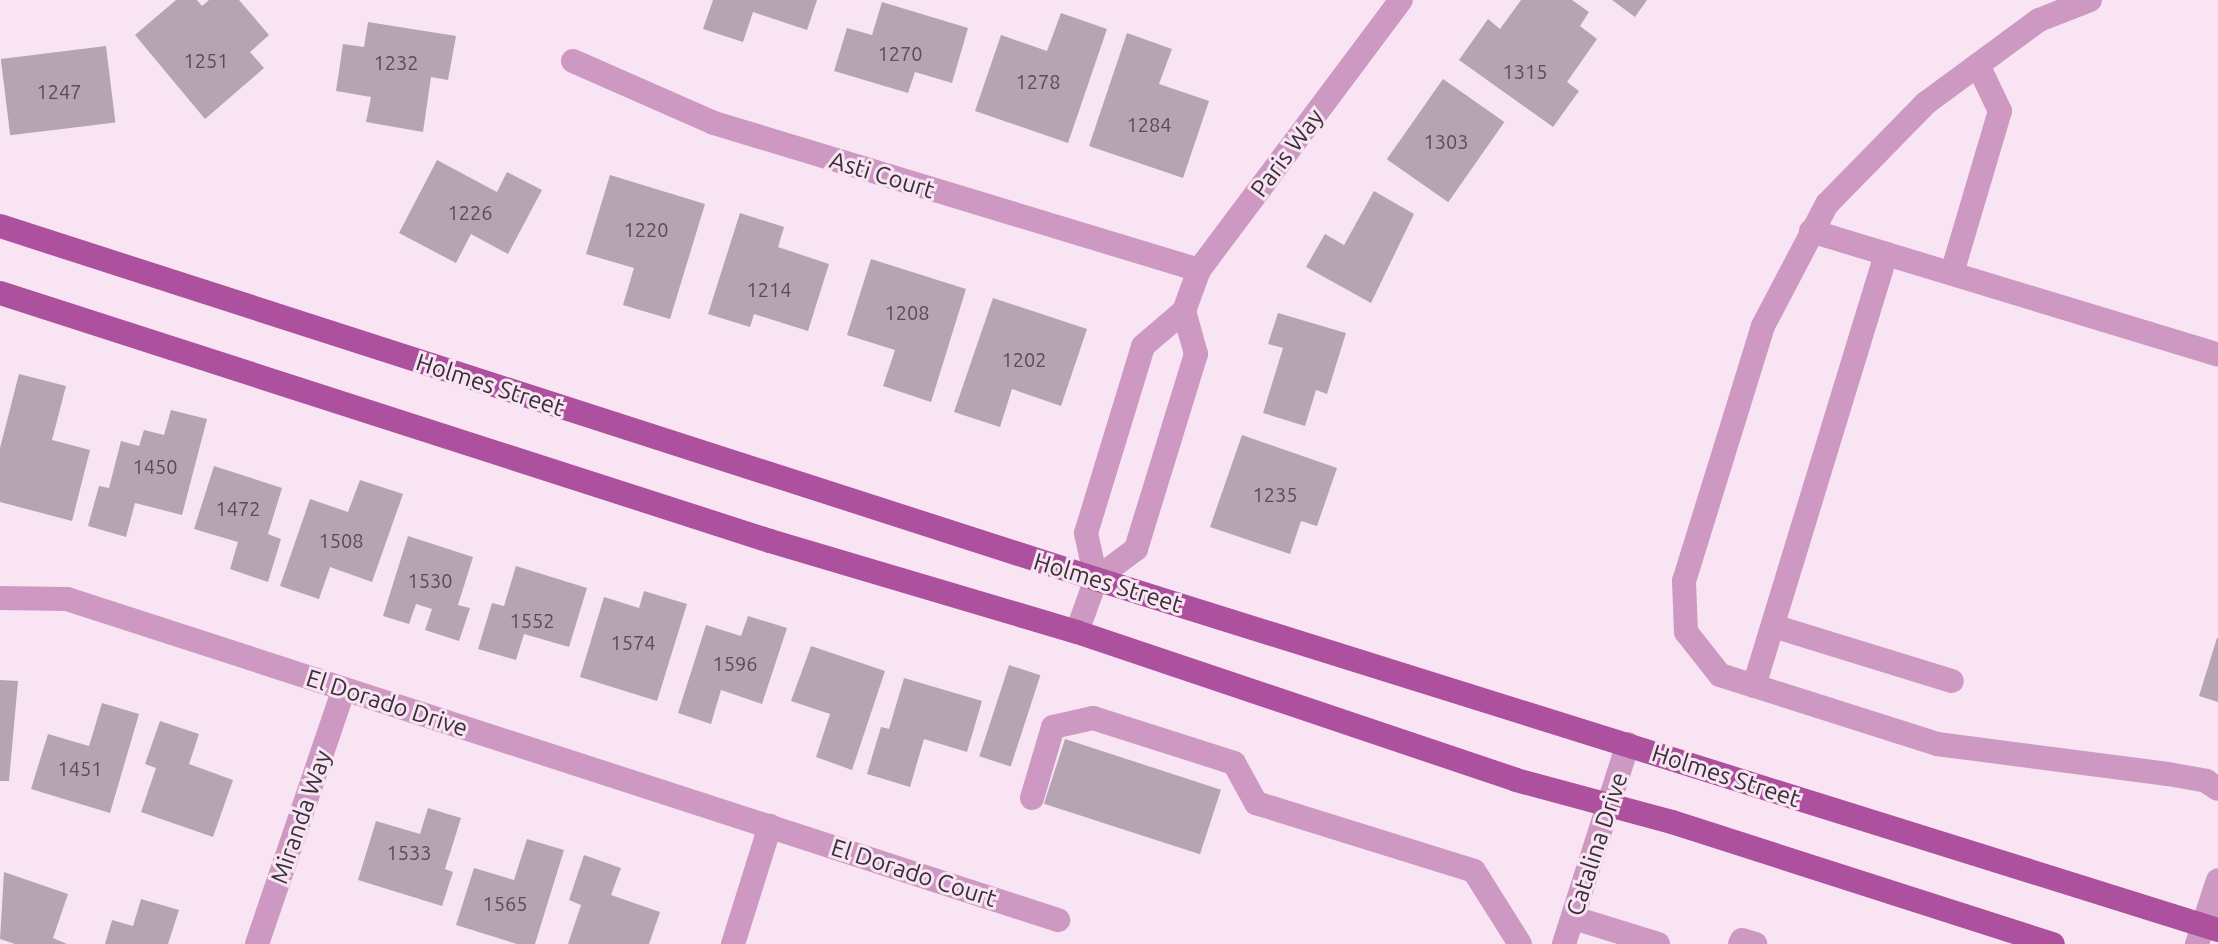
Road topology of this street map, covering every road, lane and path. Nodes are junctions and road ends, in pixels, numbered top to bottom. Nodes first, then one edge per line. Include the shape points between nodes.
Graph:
1 (1401, 0) edge
2 (2090, 0) edge
3 (573, 61) dead end
4 (1978, 65) junction
5 (0, 226) edge
6 (1811, 231) junction
7 (1886, 254) junction
8 (1199, 270) junction
9 (1952, 273) junction
10 (0, 293) edge
11 (1184, 311) junction
12 (2218, 355) edge
13 (1096, 579) junction
14 (0, 598) edge
15 (1773, 626) junction
16 (1077, 632) junction
17 (1952, 681) dead end
18 (1754, 686) junction
19 (344, 689) junction
20 (1628, 744) junction
21 (2218, 789) edge
22 (1032, 798) dead end
23 (1611, 806) junction
24 (770, 826) junction
25 (2218, 880) edge
26 (1574, 918) junction
27 (1058, 920) dead end
28 (2206, 933) edge
29 (257, 944) edge
30 (733, 944) edge
31 (1520, 944) edge
32 (1564, 944) edge
33 (1658, 944) edge
34 (1740, 944) edge
35 (1755, 944) edge
36 (2053, 944) edge

1 - 8 street, Paris Way
2 - 4 street via 2039,20
3 - 8 street, Asti Court via 714,123
4 - 6 street via 1926,103 1827,204
4 - 9 street via 2000,111
5 - 13 main road, Holmes Street
6 - 7 street
6 - 18 street via 1763,326 1684,581 1686,632 1720,675
7 - 9 street
7 - 15 street
8 - 11 street, Paris Way
9 - 12 street
10 - 16 main road via 770,541
11 - 13 street, Paris Way via 1143,346 1086,533
11 - 13 street via 1196,354 1136,549
13 - 16 street
13 - 20 main road, Holmes Street
14 - 19 street, El Dorado Drive via 67,599
15 - 17 street
15 - 18 street
16 - 23 main road via 1516,780
18 - 21 street via 1937,744 2168,774 2206,781
19 - 24 street, El Dorado Drive
19 - 29 street, Miranda Way
20 - 23 street, Catalina Drive
20 - 28 main road, Holmes Street
22 - 31 street via 1053,727 1093,718 1234,763 1256,803 1474,871
23 - 26 street, Catalina Drive
23 - 36 main road
24 - 27 street, El Dorado Court
24 - 30 street
25 - 28 street
26 - 32 street, Catalina Drive
26 - 33 street
34 - 35 street

